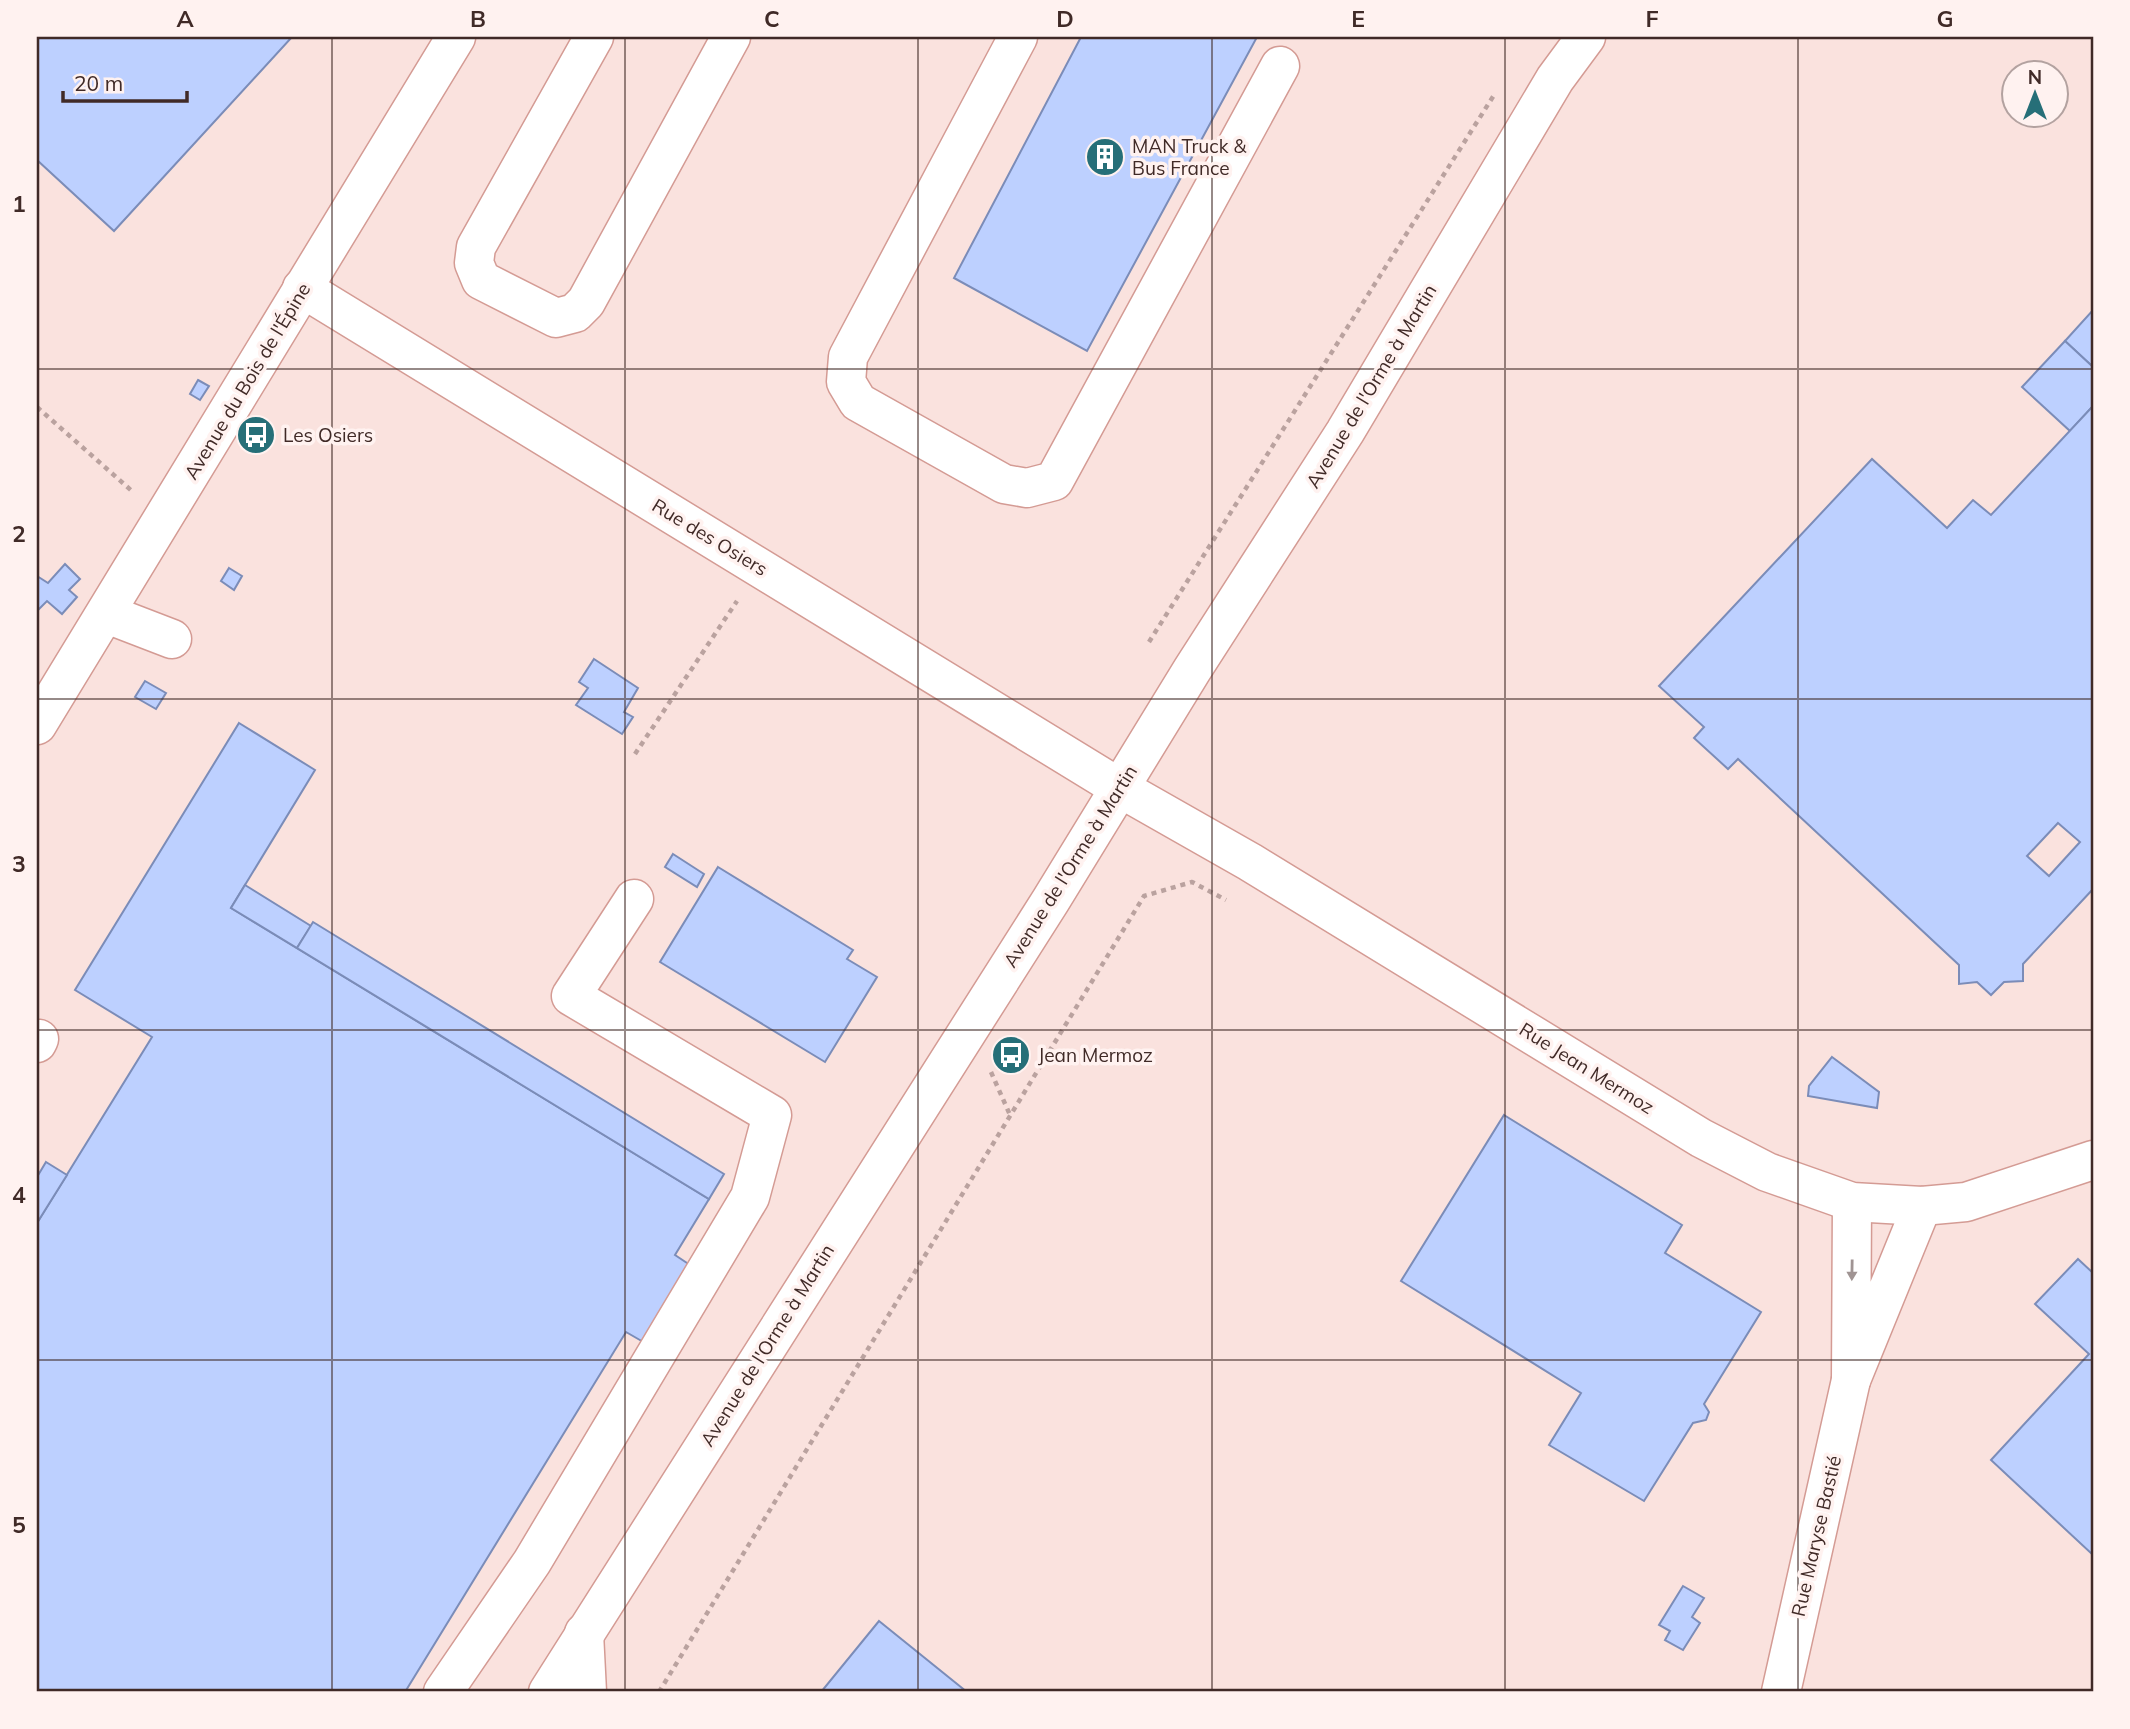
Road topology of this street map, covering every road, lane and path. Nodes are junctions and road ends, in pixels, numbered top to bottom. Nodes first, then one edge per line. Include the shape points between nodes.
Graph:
1 (456, 37) edge
2 (594, 37) edge
3 (731, 37) edge
4 (1018, 37) edge
5 (1586, 37) edge
6 (1280, 66) dead end
7 (1502, 83) dead end
8 (302, 288) junction
9 (37, 407) edge
10 (164, 519) junction
11 (760, 567) junction
12 (107, 614) junction
13 (173, 639) dead end
14 (1149, 642) dead end
15 (37, 725) edge
16 (635, 754) dead end
17 (1118, 787) junction
18 (634, 899) dead end
19 (1226, 900) dead end
20 (990, 1068) dead end
21 (1010, 1116) junction
22 (2093, 1160) edge
23 (1852, 1202) junction
24 (1922, 1206) junction
25 (1851, 1380) junction
26 (584, 1633) junction
27 (443, 1692) edge
28 (548, 1692) edge
29 (587, 1692) edge
30 (659, 1692) edge
31 (1781, 1692) edge

1 - 8 street, Avenue du Bois de l'Épine
2 - 3 street via 476,247 474,263 481,280 556,318 575,313 586,302
4 - 6 street via 848,357 846,382 858,402 1003,484 1027,488 1054,481
5 - 17 street, Avenue de l'Orme à Martin via 1555,79 1345,432
7 - 14 path
8 - 10 street, Avenue du Bois de l'Épine
8 - 11 street, Rue des Osiers
9 - 10 path
10 - 12 street, Avenue du Bois de l'Épine
11 - 16 path
11 - 17 street, Rue des Osiers
12 - 13 street
12 - 15 street, Avenue du Bois de l'Épine
17 - 23 street, Rue Jean Mermoz via 1250,862 1701,1138 1766,1172
17 - 26 street, Avenue de l'Orme à Martin
18 - 27 street via 571,996 772,1115 750,1196 532,1562
19 - 21 path via 1192,883 1144,896
20 - 21 path
21 - 30 path
22 - 24 street, Rue Jean Mermoz via 1966,1202
23 - 24 street, Rue Jean Mermoz
23 -> 25 street, Rue Maryse Bastié
24 - 25 street, Rue Maryse Bastié
25 - 31 street, Rue Maryse Bastié
26 - 28 street, Avenue de l'Orme à Martin
26 - 29 street

